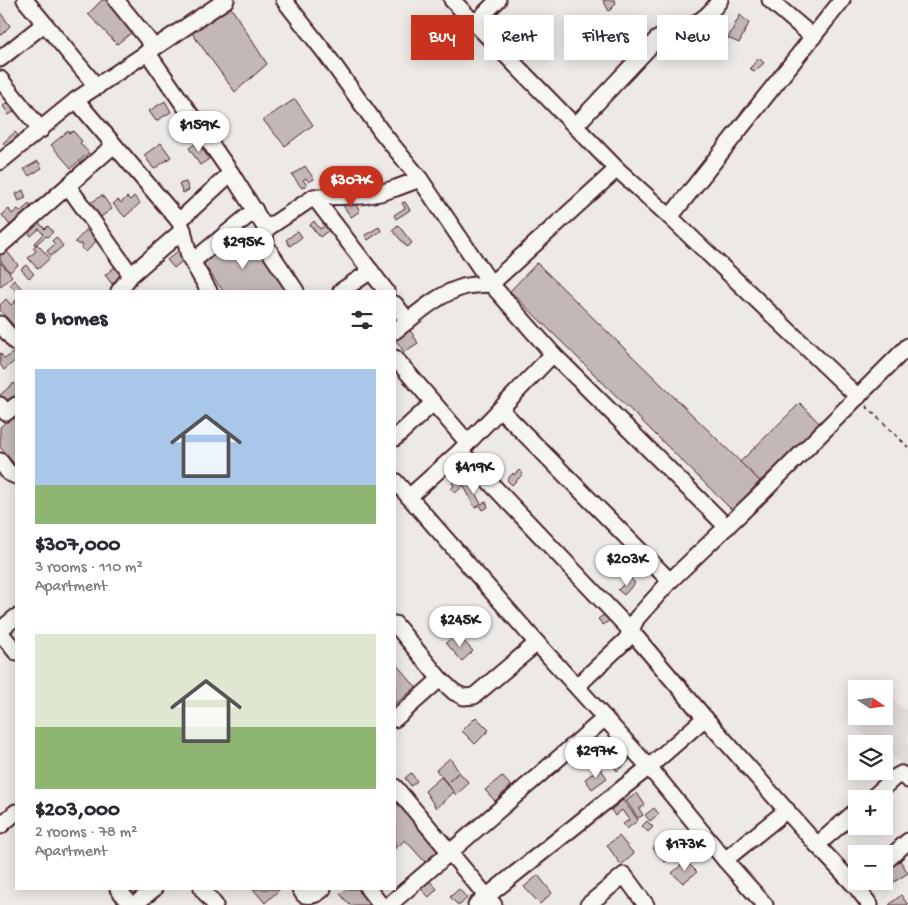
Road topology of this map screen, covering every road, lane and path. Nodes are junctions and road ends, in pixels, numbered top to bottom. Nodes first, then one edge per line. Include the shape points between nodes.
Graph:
1 (24, 0) edge
2 (116, 0) edge
3 (226, 0) edge
4 (284, 0) edge
5 (452, 0) edge
6 (498, 0) edge
7 (720, 0) edge
8 (770, 0) edge
9 (842, 0) edge
10 (475, 23) junction
11 (44, 24) junction
12 (813, 37) junction
13 (151, 49) junction
14 (0, 59) edge
15 (0, 79) edge
16 (97, 87) junction
17 (76, 100) junction
18 (575, 126) junction
19 (40, 130) junction
20 (114, 144) junction
21 (0, 162) edge
22 (616, 169) junction
23 (232, 173) junction
24 (420, 179) junction
25 (68, 186) junction
26 (314, 197) junction
27 (255, 210) junction
28 (670, 217) junction
29 (181, 225) junction
30 (266, 229) junction
31 (0, 246) edge
32 (193, 261) junction
33 (370, 271) junction
34 (131, 275) junction
35 (491, 284) junction
36 (120, 290) edge
37 (208, 290) edge
38 (295, 290) edge
39 (342, 290) edge
40 (385, 290) edge
41 (396, 305) edge
42 (408, 321) junction
43 (0, 324) edge
44 (396, 330) edge
45 (15, 342) edge
46 (908, 346) edge
47 (553, 354) junction
48 (396, 359) edge
49 (858, 397) junction
50 (433, 403) junction
51 (500, 409) junction
52 (396, 437) edge
53 (464, 447) junction
54 (908, 447) edge
55 (0, 461) edge
56 (15, 476) edge
57 (396, 482) edge
58 (409, 497) junction
59 (727, 527) junction
60 (670, 581) junction
61 (15, 618) edge
62 (396, 625) edge
63 (0, 631) edge
64 (631, 631) junction
65 (537, 643) junction
66 (15, 651) edge
67 (440, 679) junction
68 (577, 686) junction
69 (396, 718) edge
70 (605, 718) junction
71 (705, 718) junction
72 (649, 767) junction
73 (908, 780) edge
74 (396, 788) edge
75 (881, 790) edge
76 (787, 810) junction
77 (15, 813) edge
78 (848, 818) edge
79 (0, 826) edge
80 (908, 841) edge
81 (817, 845) junction
82 (450, 852) junction
83 (893, 855) edge
84 (725, 860) junction
85 (848, 872) edge
86 (119, 890) edge
87 (153, 890) edge
88 (203, 890) edge
89 (301, 890) edge
90 (322, 890) edge
91 (369, 890) edge
92 (864, 890) edge
93 (485, 902) edge
94 (133, 905) edge
95 (215, 905) edge
96 (381, 905) edge
97 (389, 905) edge
98 (588, 905) edge
99 (646, 905) edge
100 (765, 905) edge
101 (870, 905) edge

1 - 11 street
2 - 13 street
3 - 13 street
4 - 24 street
5 - 10 street
6 - 10 street
7 - 18 street via 707,16 657,39
8 - 12 street
9 - 12 street
10 - 18 street
11 - 14 street
11 - 16 street
12 - 28 street
13 - 16 street
13 - 23 street
15 - 19 street
16 - 17 street
17 - 19 street
17 - 20 street
18 - 22 street
19 - 21 street
20 - 25 street
20 - 29 street
22 - 28 street
22 - 35 street
23 - 27 street
23 - 29 street
24 - 26 street via 362,196
24 - 35 street
25 - 31 street
25 - 34 street
26 - 30 street
26 - 33 street
27 - 30 street
27 - 32 street
28 - 49 street
29 - 32 street
29 - 34 street
30 - 38 street via 266,246
32 - 37 street
33 - 39 street
33 - 40 street
34 - 36 street
35 - 42 street via 467,286 450,292
35 - 47 street
41 - 42 street
42 - 44 street
43 - 45 street
46 - 49 street
47 - 51 street
47 - 59 street
48 - 50 street
49 - 54 path
49 - 59 street
50 - 52 street
50 - 53 street
51 - 53 street
51 - 60 street
53 - 58 street
53 - 64 street
55 - 56 street
57 - 58 street
58 - 65 street
59 - 60 street
60 - 64 street via 637,618
61 - 63 street
62 - 67 street
63 - 66 street
64 - 68 street via 622,645
64 - 71 street
65 - 67 street via 474,696 459,695
65 - 68 street
67 - 69 street
68 - 70 street
70 - 72 street
70 - 82 street
71 - 72 street
71 - 76 street
72 - 84 street
72 - 93 street
73 - 75 street via 901,774
74 - 82 street
76 - 81 street
76 - 84 street
77 - 79 street
78 - 81 street
80 - 83 street
81 - 85 street
82 - 93 street
82 - 97 street
84 - 100 street
86 - 94 street
87 - 94 street
88 - 95 street
89 - 90 street via 304,895 314,896
91 - 96 street
92 - 101 street
98 - 99 street via 624,875

